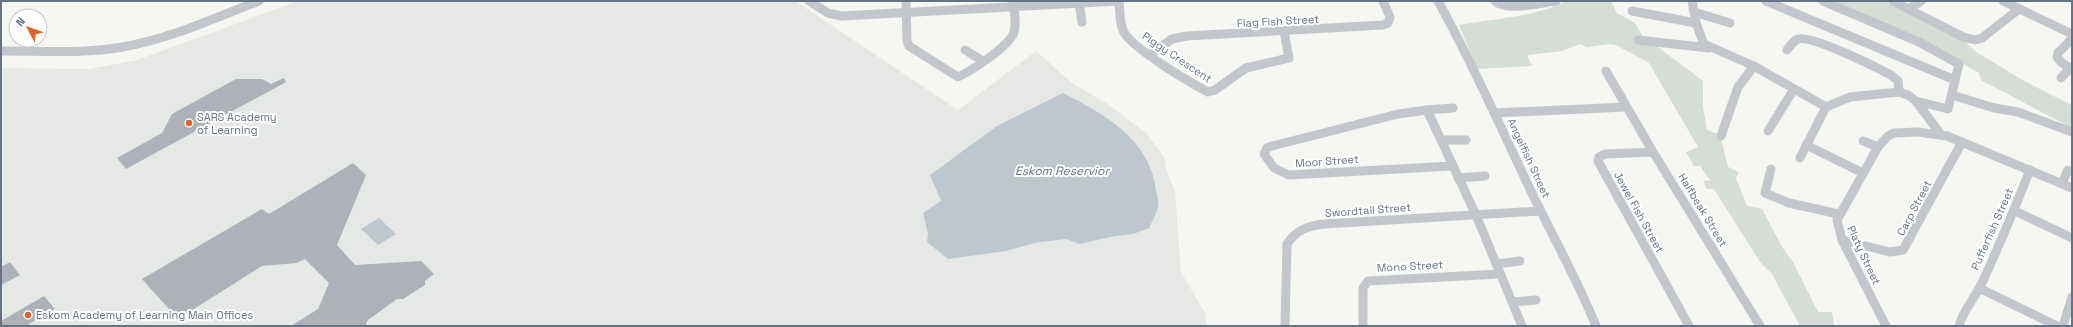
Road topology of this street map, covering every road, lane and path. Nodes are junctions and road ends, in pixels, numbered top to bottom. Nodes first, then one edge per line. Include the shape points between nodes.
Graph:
1 (259, 1) edge
2 (809, 1) edge
3 (906, 1) edge
4 (1118, 1) edge
5 (1383, 1) edge
6 (1438, 1) edge
7 (1495, 1) edge
8 (1556, 1) edge
9 (1691, 1) edge
10 (1766, 1) edge
11 (1823, 1) edge
12 (1893, 1) edge
13 (1921, 1) edge
14 (2002, 1) edge
15 (1014, 3) edge
16 (1079, 3) junction
17 (2019, 8) junction
18 (1909, 9) junction
19 (1632, 11) dead end
20 (1694, 12) junction
21 (906, 13) junction
22 (1082, 22) dead end
23 (1696, 23) junction
24 (1730, 23) dead end
25 (1284, 32) junction
26 (2072, 34) edge
27 (2072, 39) edge
28 (1638, 40) dead end
29 (1709, 48) junction
30 (965, 50) dead end
31 (1787, 50) dead end
32 (1, 51) edge
33 (1150, 55) junction
34 (983, 61) junction
35 (1754, 66) junction
36 (2071, 69) edge
37 (1606, 70) dead end
38 (2061, 78) dead end
39 (1955, 80) junction
40 (1794, 89) junction
41 (1899, 92) junction
42 (1952, 95) junction
43 (1916, 101) junction
44 (1626, 107) junction
45 (1826, 107) junction
46 (1453, 108) dead end
47 (1427, 110) junction
48 (1494, 113) junction
49 (1768, 131) dead end
50 (2072, 132) edge
51 (1941, 135) junction
52 (1721, 136) dead end
53 (1441, 140) junction
54 (1466, 140) dead end
55 (1863, 141) dead end
56 (1962, 142) junction
57 (1806, 145) junction
58 (1878, 147) junction
59 (1653, 152) junction
60 (1800, 158) dead end
61 (1452, 166) junction
62 (1771, 169) dead end
63 (2030, 170) junction
64 (2068, 170) dead end
65 (1863, 173) junction
66 (1485, 176) dead end
67 (1458, 178) junction
68 (2062, 183) junction
69 (2072, 188) edge
70 (1540, 211) junction
71 (2014, 211) junction
72 (1839, 214) junction
73 (1476, 216) junction
74 (2072, 238) edge
75 (1842, 240) junction
76 (1520, 261) dead end
77 (1496, 264) junction
78 (1500, 274) junction
79 (1979, 288) junction
80 (2072, 296) edge
81 (1536, 300) dead end
82 (1513, 302) junction
83 (1285, 326) edge
84 (1363, 326) edge
85 (1522, 326) edge
86 (1596, 326) edge
87 (1689, 326) edge
88 (1760, 326) edge
89 (1886, 326) edge
90 (1959, 326) edge
91 (2057, 326) edge
92 (2063, 326) edge

1 - 32 street via 164,36 125,47 85,51
2 - 21 street via 838,16
3 - 21 street
4 - 16 street
4 - 33 street, Piggy Crescent via 1124,33
5 - 25 street, Flag Fish Street via 1390,17 1385,24
6 - 48 street, Angelfish Street via 1456,32
7 - 8 street via 1500,6 1508,7
9 - 20 street
10 - 39 street
11 - 39 street via 1920,42 1957,61 1959,64
12 - 18 street
13 - 18 street
14 - 17 street
15 - 16 street
15 - 21 street
15 - 34 street via 1012,36
16 - 22 street
17 - 18 street via 1978,40 1963,37
17 - 26 street
19 - 23 street
20 - 23 street
20 - 24 street
21 - 34 street via 909,46 953,75 961,76
23 - 29 street via 1704,44
25 - 33 street, Flag Fish Street via 1180,37 1172,39
25 - 33 street, Piggy Crescent via 1289,58 1246,68 1210,92 1193,84
27 - 36 street via 2057,55 2059,61
28 - 29 street
29 - 35 street
30 - 34 street
31 - 41 street via 1795,41 1802,39 1836,50 1890,74 1898,83
35 - 40 street
35 - 52 street via 1738,87
36 - 38 street
37 - 44 street, Halfbeak Street
39 - 42 street
40 - 45 street
40 - 49 street
41 - 43 street
41 - 45 street via 1850,97
42 - 43 street via 1946,109
42 - 50 street via 1994,108 2018,112
43 - 51 street
44 - 48 street
44 - 59 street, Halfbeak Street
45 - 57 street
46 - 47 street, Moor Street
47 - 53 street
47 - 61 street, Moor Street via 1398,114 1272,146 1265,150 1265,157 1277,172 1289,176
48 - 70 street, Angelfish Street
51 - 56 street, Platy Street
51 - 58 street, Platy Street via 1892,135
53 - 54 street
53 - 61 street
55 - 58 street
56 - 63 street, Platy Street
56 - 75 street, Carp Street via 1903,250 1890,252
57 - 60 street
57 - 65 street
58 - 65 street, Platy Street
59 - 87 street, Jewel Fish Street via 1605,154 1599,157 1598,161
59 - 88 street, Halfbeak Street
61 - 67 street
62 - 72 street via 1765,189 1768,196
63 - 68 street
63 - 71 street, Pufferfish Street
64 - 68 street
65 - 72 street, Platy Street
66 - 67 street
67 - 73 street
68 - 69 street
70 - 73 street, Swordtail Street
70 - 86 street, Angelfish Street via 1568,263
71 - 74 street
71 - 79 street, Pufferfish Street
72 - 75 street, Platy Street via 1837,225
73 - 77 street
73 - 83 street, Swordtail Street via 1350,222 1299,230 1287,244
75 - 89 street, Platy Street
76 - 77 street
77 - 78 street
78 - 82 street
78 - 84 street, Mono Street via 1368,281 1363,288
79 - 90 street, Pufferfish Street via 1963,314
79 - 91 street
80 - 92 street
81 - 82 street
82 - 85 street

